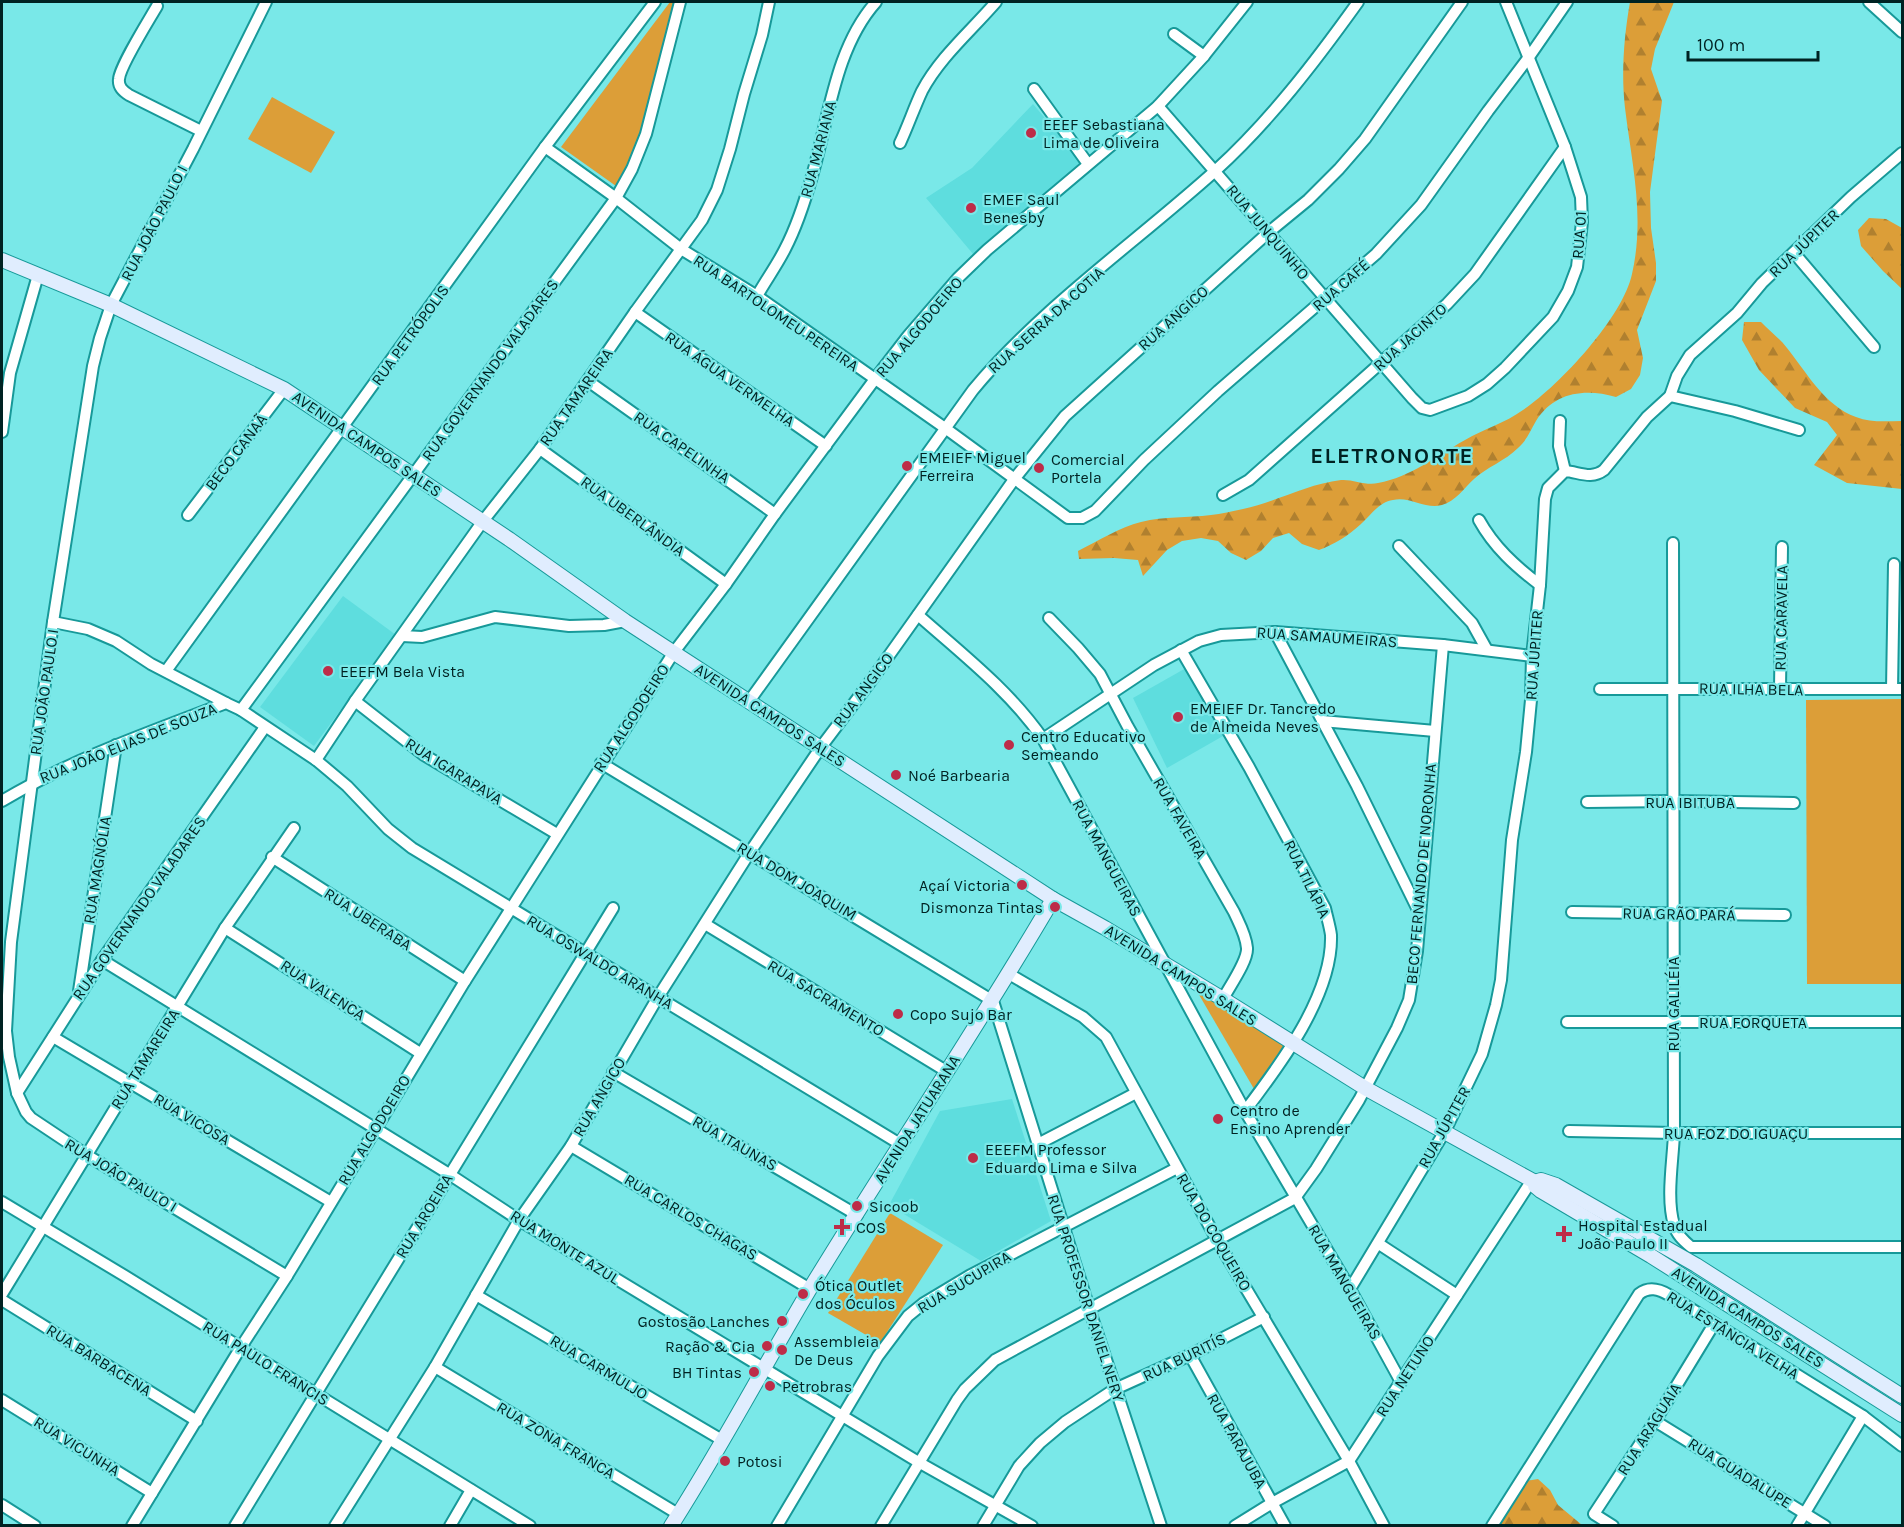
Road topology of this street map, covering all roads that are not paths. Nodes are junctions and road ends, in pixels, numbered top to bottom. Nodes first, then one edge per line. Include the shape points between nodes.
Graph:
1 (266, 2) edge
2 (655, 2) edge
3 (680, 2) edge
4 (769, 2) edge
5 (876, 2) edge
6 (996, 2) edge
7 (1247, 2) edge
8 (1358, 2) edge
9 (1462, 2) edge
10 (1506, 2) edge
11 (1566, 2) edge
12 (1869, 2) edge
13 (157, 6) dead end
14 (1902, 32) edge
15 (1174, 34) dead end
16 (1204, 56) junction
17 (1529, 57) junction
18 (1034, 89) dead end
19 (1158, 106) junction
20 (201, 131) junction
21 (900, 143) dead end
22 (545, 147) junction
23 (1564, 147) junction
24 (1902, 153) edge
25 (1088, 164) junction
26 (1216, 170) junction
27 (616, 198) junction
28 (1269, 232) junction
29 (681, 249) junction
30 (1795, 254) junction
31 (2, 260) edge
32 (38, 275) junction
33 (757, 296) junction
34 (1326, 299) junction
35 (111, 304) junction
36 (635, 312) junction
37 (1874, 348) dead end
38 (1382, 362) junction
39 (875, 379) junction
40 (588, 381) junction
41 (284, 389) junction
42 (1670, 396) junction
43 (1427, 410) joint
44 (1560, 421) dead end
45 (343, 428) junction
46 (945, 428) junction
47 (1799, 430) dead end
48 (2, 432) edge
49 (826, 446) junction
50 (540, 449) junction
51 (1565, 471) junction
52 (413, 475) junction
53 (1015, 478) junction
54 (1223, 495) dead end
55 (775, 514) junction
56 (188, 515) dead end
57 (1068, 518) joint
58 (1479, 520) dead end
59 (483, 521) junction
60 (1673, 543) dead end
61 (1399, 546) dead end
62 (1782, 547) dead end
63 (1894, 564) dead end
64 (726, 584) junction
65 (1540, 585) junction
66 (918, 615) junction
67 (1049, 618) dead end
68 (625, 621) junction
69 (53, 622) junction
70 (1275, 632) junction
71 (402, 636) junction
72 (1443, 645) junction
73 (1181, 650) junction
74 (1487, 650) junction
75 (674, 652) junction
76 (1532, 656) junction
77 (166, 670) junction
78 (1674, 688) junction
79 (1780, 688) junction
80 (1600, 689) dead end
81 (1897, 689) edge
82 (1111, 693) junction
83 (750, 700) junction
84 (355, 701) junction
85 (226, 703) junction
86 (241, 710) junction
87 (1322, 721) junction
88 (265, 727) junction
89 (1434, 731) junction
90 (1043, 739) junction
91 (116, 745) junction
92 (821, 747) junction
93 (316, 760) junction
94 (601, 763) junction
95 (31, 783) junction
96 (2, 801) edge
97 (1672, 801) junction
98 (1587, 802) dead end
99 (1794, 803) dead end
100 (294, 828) dead end
101 (557, 834) junction
102 (750, 852) junction
103 (272, 857) junction
104 (1053, 899) junction
105 (512, 908) junction
106 (613, 908) dead end
107 (1572, 912) dead end
108 (1673, 914) junction
109 (1420, 915) junction
110 (1785, 915) dead end
111 (705, 924) junction
112 (225, 928) junction
113 (585, 954) junction
114 (102, 960) junction
115 (1164, 964) junction
116 (1009, 974) junction
117 (465, 981) junction
118 (78, 996) junction
119 (658, 997) junction
120 (1223, 999) junction
121 (993, 1001) junction
122 (178, 1005) junction
123 (1567, 1022) dead end
124 (1673, 1022) junction
125 (1902, 1022) edge
126 (53, 1037) junction
127 (1292, 1044) junction
128 (420, 1053) junction
129 (946, 1071) junction
130 (613, 1072) junction
131 (130, 1083) junction
132 (1365, 1088) junction
133 (1136, 1092) junction
134 (17, 1093) junction
135 (1245, 1111) junction
136 (375, 1129) junction
137 (1444, 1131) junction
138 (1569, 1131) dead end
139 (1674, 1133) junction
140 (1902, 1133) edge
141 (900, 1144) junction
142 (1038, 1144) junction
143 (571, 1146) junction
144 (85, 1154) junction
145 (1177, 1168) junction
146 (449, 1174) junction
147 (1534, 1181) junction
148 (1295, 1198) junction
149 (2, 1202) edge
150 (331, 1202) junction
151 (857, 1215) junction
152 (519, 1220) junction
153 (1063, 1226) junction
154 (41, 1227) junction
155 (1217, 1240) junction
156 (1378, 1244) junction
157 (1902, 1246) edge
158 (1659, 1252) junction
159 (287, 1276) junction
160 (810, 1289) junction
161 (1350, 1289) junction
162 (2, 1294) edge
163 (476, 1295) junction
164 (1457, 1295) junction
165 (2, 1300) edge
166 (1089, 1308) junction
167 (1264, 1317) junction
168 (1714, 1324) junction
169 (241, 1347) junction
170 (1190, 1355) junction
171 (435, 1367) junction
172 (765, 1369) junction
173 (1401, 1382) junction
174 (1115, 1389) junction
175 (315, 1394) junction
176 (1902, 1396) edge
177 (2, 1400) edge
178 (1900, 1409) edge
179 (843, 1415) junction
180 (1863, 1416) junction
181 (197, 1421) junction
182 (1655, 1421) junction
183 (388, 1439) junction
184 (722, 1440) junction
185 (1902, 1446) edge
186 (1349, 1461) junction
187 (920, 1463) junction
188 (471, 1490) junction
189 (152, 1493) junction
190 (1272, 1503) junction
191 (996, 1504) junction
192 (2, 1505) edge
193 (1805, 1513) junction
194 (674, 1520) edge
195 (35, 1526) edge
196 (132, 1526) edge
197 (235, 1526) edge
198 (335, 1526) edge
199 (450, 1526) edge
200 (530, 1526) edge
201 (777, 1526) edge
202 (881, 1526) edge
203 (983, 1526) edge
204 (1032, 1526) edge
205 (1161, 1526) edge
206 (1235, 1526) edge
207 (1285, 1526) edge
208 (1384, 1526) edge
209 (1492, 1526) edge
210 (1613, 1526) edge
211 (1797, 1526) edge
212 (1825, 1526) edge

1 - 20 street, RUA JOÃO PAULO I
2 - 22 street, RUA PETRÓPOLIS
3 - 27 street, RUA GOVERNANDO VALADARES via 646,134
4 - 29 street, RUA TAMAREIRA via 717,190
5 - 33 street, RUA MARIANA via 862,20 841,67 813,175 794,229
6 - 21 street via 930,78
7 - 16 street, RUA ALGODOEIRO
8 - 26 street, RUA SERRA DA COTIA via 1283,102
9 - 28 street, RUA ANGICO via 1365,139 1308,200
10 - 17 street, RUA 01
11 - 17 street, RUA CAFÉ
12 - 14 street
13 - 20 street via 118,81 129,95
15 - 16 street
16 - 19 street, RUA ALGODOEIRO
17 - 23 street, RUA 01
17 - 34 street, RUA CAFÉ via 1421,205 1376,254
18 - 25 street
19 - 25 street, RUA ALGODOEIRO
19 - 26 street, RUA JUNQUINHO
20 - 35 street, RUA JOÃO PAULO I
22 - 27 street, RUA BARTOLOMEU PEREIRA
22 - 45 street, RUA PETRÓPOLIS
23 - 38 street, RUA JACINTO via 1475,274
23 - 43 street, RUA 01 via 1581,197 1582,222 1576,267 1568,291 1542,330 1487,384 1468,396
24 - 30 street, RUA JÚPITER via 1851,197
25 - 39 street, RUA ALGODOEIRO via 958,278
26 - 28 street, RUA JUNQUINHO
26 - 46 street, RUA SERRA DA COTIA via 996,362
27 - 29 street, RUA BARTOLOMEU PEREIRA
27 - 52 street, RUA GOVERNANDO VALADARES
28 - 34 street, RUA JUNQUINHO
28 - 53 street, RUA ANGICO via 1065,416
29 - 33 street, RUA BARTOLOMEU PEREIRA
29 - 36 street, RUA TAMAREIRA
30 - 37 street
30 - 42 street, RUA JÚPITER via 1690,355
31 - 32 street, AVENIDA CAMPOS SALES
32 - 35 street, AVENIDA CAMPOS SALES
32 - 48 street via 10,373
33 - 39 street, RUA BARTOLOMEU PEREIRA
34 - 38 street, RUA JUNQUINHO
34 - 57 street, RUA CAFÉ via 1218,391 1095,511 1082,518
35 - 41 street, AVENIDA CAMPOS SALES
35 - 69 street, RUA JOÃO PAULO I via 90,387
36 - 40 street, RUA TAMAREIRA
36 - 49 street, RUA ÁGUA VERMELHA
38 - 43 street, RUA JUNQUINHO via 1418,405
38 - 54 street, RUA JACINTO via 1250,480
39 - 46 street, RUA BARTOLOMEU PEREIRA
39 - 49 street, RUA ALGODOEIRO
40 - 50 street, RUA TAMAREIRA
40 - 55 street, RUA CAPELINHA
41 - 45 street, AVENIDA CAMPOS SALES
41 - 56 street, BECO CANAÃ
42 - 47 street
42 - 51 street, RUA JÚPITER via 1599,474
44 - 51 street via 1559,446
45 - 52 street, AVENIDA CAMPOS SALES
45 - 77 street, RUA PETRÓPOLIS
46 - 53 street, RUA BARTOLOMEU PEREIRA
46 - 83 street, RUA SERRA DA COTIA
49 - 55 street, RUA ALGODOEIRO
50 - 59 street, RUA TAMAREIRA
50 - 64 street, RUA UBERLÂNDIA
51 - 65 street, RUA JÚPITER via 1548,488 1545,499
52 - 59 street, AVENIDA CAMPOS SALES
52 - 86 street, RUA GOVERNANDO VALADARES
53 - 57 street, RUA BARTOLOMEU PEREIRA
53 - 66 street, RUA ANGICO
55 - 64 street, RUA ALGODOEIRO
58 - 65 street via 1497,549
59 - 68 street, AVENIDA CAMPOS SALES
59 - 71 street, RUA TAMAREIRA
60 - 78 street, RUA GALILÉIA
61 - 74 street via 1472,623
62 - 79 street, RUA CARAVELA
63 - 81 street
64 - 75 street, RUA ALGODOEIRO
65 - 76 street, RUA JÚPITER
66 - 90 street, RUA MANGUEIRAS via 1018,705
66 - 92 street, RUA ANGICO
67 - 82 street, RUA FAVEIRA via 1089,661
68 - 71 street via 569,626 495,617 422,637
68 - 75 street, AVENIDA CAMPOS SALES
69 - 77 street via 108,637
69 - 95 street, RUA JOÃO PAULO I
70 - 72 street, RUA SAMAUMEIRAS
70 - 73 street, RUA SAMAUMEIRAS via 1221,635 1199,640
70 - 87 street
71 - 84 street, RUA TAMAREIRA
72 - 74 street, RUA SAMAUMEIRAS
72 - 89 street, BECO FERNANDO DE NORONHA
73 - 82 street, RUA SAMAUMEIRAS
73 - 127 street, RUA TILÁPIA via 1325,908 1331,934 1329,961 1320,991
74 - 76 street, RUA SAMAUMEIRAS
75 - 83 street, AVENIDA CAMPOS SALES
75 - 94 street, RUA ALGODOEIRO
76 - 137 street, RUA JÚPITER via 1529,721 1512,840 1499,988 1482,1054
77 - 85 street
78 - 79 street, RUA ILHA BELA
78 - 80 street, RUA ILHA BELA
78 - 97 street, RUA GALILÉIA
79 - 81 street, RUA ILHA BELA
82 - 90 street, RUA SAMAUMEIRAS
82 - 120 street, RUA FAVEIRA via 1244,935 1248,950
83 - 92 street, AVENIDA CAMPOS SALES
84 - 93 street, RUA TAMAREIRA
84 - 101 street, RUA IGARAPAVA via 424,755
85 - 86 street, RUA JOÃO ELIAS DE SOUZA
85 - 91 street, RUA JOÃO ELIAS DE SOUZA
86 - 88 street, RUA JOÃO ELIAS DE SOUZA
87 - 89 street
87 - 109 street
88 - 93 street, RUA JOÃO ELIAS DE SOUZA
88 - 114 street, RUA GOVERNANDO VALADARES
89 - 109 street, BECO FERNANDO DE NORONHA
90 - 115 street, RUA MANGUEIRAS
91 - 95 street, RUA JOÃO ELIAS DE SOUZA
91 - 118 street, RUA MAGNÓLIA
92 - 102 street, RUA ANGICO
92 - 104 street, AVENIDA CAMPOS SALES
93 - 105 street, RUA OSWALDO ARANHA via 399,839
94 - 101 street, RUA ALGODOEIRO
94 - 102 street, RUA DOM JOAQUIM
95 - 96 street, RUA JOÃO ELIAS DE SOUZA
95 - 134 street, RUA JOÃO PAULO I via 7,993 6,1031
97 - 98 street, RUA IBITUBA
97 - 99 street, RUA IBITUBA
97 - 108 street, RUA GALILÉIA
100 - 103 street, RUA TAMAREIRA
101 - 105 street, RUA ALGODOEIRO
102 - 111 street, RUA ANGICO
102 - 121 street, RUA DOM JOAQUIM
103 - 112 street, RUA TAMAREIRA
103 - 117 street, RUA UBERABA
104 - 115 street, AVENIDA CAMPOS SALES
104 - 116 street, AVENIDA JATUARANA
105 - 113 street, RUA OSWALDO ARANHA
105 - 117 street, RUA ALGODOEIRO
106 - 113 street, RUA AROEIRA
107 - 108 street, RUA GRÃO PARÁ
108 - 110 street, RUA GRÃO PARÁ
108 - 124 street, RUA GALILÉIA
109 - 132 street, BECO FERNANDO DE NORONHA via 1409,1000
111 - 119 street, RUA ANGICO
111 - 129 street, RUA SACRAMENTO
112 - 122 street, RUA TAMAREIRA
112 - 128 street, RUA VALENCA
113 - 119 street, RUA OSWALDO ARANHA
113 - 146 street, RUA AROEIRA
114 - 118 street, RUA GOVERNANDO VALADARES
114 - 122 street, RUA MONTE AZUL
115 - 120 street, AVENIDA CAMPOS SALES
115 - 135 street, RUA MANGUEIRAS
116 - 121 street, AVENIDA JATUARANA
116 - 133 street, RUA DO COQUEIRO via 1094,1025 1106,1037
117 - 128 street, RUA ALGODOEIRO
118 - 126 street, RUA GOVERNANDO VALADARES
119 - 130 street, RUA ANGICO
119 - 141 street, RUA OSWALDO ARANHA
120 - 127 street, AVENIDA CAMPOS SALES
121 - 129 street, AVENIDA JATUARANA
121 - 142 street, RUA PROFESSOR DANIEL NERY
122 - 131 street, RUA TAMAREIRA
122 - 136 street, RUA MONTE AZUL
123 - 124 street, RUA FORQUETA
124 - 125 street, RUA FORQUETA
124 - 139 street, RUA GALILÉIA
126 - 131 street, RUA VICOSA
126 - 134 street, RUA GOVERNANDO VALADARES
127 - 132 street, AVENIDA CAMPOS SALES
127 - 135 street, RUA TILÁPIA
128 - 136 street, RUA ALGODOEIRO
129 - 141 street, AVENIDA JATUARANA
130 - 143 street, RUA ANGICO
130 - 151 street, RUA ITAUNAS
131 - 144 street, RUA TAMAREIRA
131 - 150 street, RUA VICOSA
132 - 137 street, AVENIDA CAMPOS SALES
132 - 148 street, BECO FERNANDO DE NORONHA
133 - 142 street
133 - 145 street, RUA DO COQUEIRO
134 - 144 street, RUA JOÃO PAULO I via 32,1118
135 - 148 street, RUA MANGUEIRAS
136 - 146 street, RUA MONTE AZUL
136 - 150 street, RUA ALGODOEIRO
137 - 147 street, AVENIDA CAMPOS SALES
137 - 156 street, RUA JÚPITER
138 - 139 street, RUA FOZ DO IGUAÇU
139 - 140 street, RUA FOZ DO IGUAÇU
139 - 157 street, RUA GALILÉIA via 1672,1217 1678,1233 1691,1247
141 - 151 street, AVENIDA JATUARANA
142 - 153 street, RUA PROFESSOR DANIEL NERY
143 - 152 street, RUA ANGICO
143 - 160 street, RUA CARLOS CHAGAS
144 - 154 street, RUA TAMAREIRA
144 - 159 street, RUA JOÃO PAULO I
145 - 153 street, RUA SUCUPIRA
145 - 155 street, RUA DO COQUEIRO
146 - 152 street, RUA MONTE AZUL
146 - 175 street, RUA AROEIRA
147 - 158 street, AVENIDA CAMPOS SALES via 1556,1185
147 - 164 street, RUA NETUNO
148 - 155 street, BECO FERNANDO DE NORONHA
148 - 161 street, RUA MANGUEIRAS
149 - 154 street, RUA PAULO FRANCIS
150 - 159 street, RUA ALGODOEIRO
151 - 160 street, AVENIDA JATUARANA
152 - 163 street, RUA ANGICO
152 - 172 street, RUA MONTE AZUL
153 - 166 street, RUA PROFESSOR DANIEL NERY
153 - 179 street, RUA SUCUPIRA via 969,1276 908,1316 878,1356
154 - 162 street, RUA TAMAREIRA
154 - 169 street, RUA PAULO FRANCIS
155 - 166 street, BECO FERNANDO DE NORONHA
155 - 167 street, RUA DO COQUEIRO
156 - 161 street, RUA JÚPITER
156 - 164 street
158 - 176 street, AVENIDA CAMPOS SALES
158 - 178 street, AVENIDA CAMPOS SALES
159 - 169 street, RUA ALGODOEIRO
160 - 172 street, AVENIDA JATUARANA
161 - 173 street, RUA MANGUEIRAS
163 - 171 street, RUA ANGICO
163 - 184 street, RUA CARMULJO
164 - 173 street, RUA NETUNO
165 - 181 street, RUA BARBACENA
166 - 174 street, RUA PROFESSOR DANIEL NERY
166 - 187 street, BECO FERNANDO DE NORONHA via 995,1360 965,1389
167 - 170 street, RUA BURITÍS
167 - 186 street, RUA DO COQUEIRO
168 - 180 street, RUA ESTÂNCIA VELHA
168 - 182 street, RUA ARAGUAIA
168 - 209 street, RUA ESTÂNCIA VELHA via 1658,1289 1639,1294
169 - 175 street, RUA PAULO FRANCIS
169 - 181 street, RUA ALGODOEIRO
170 - 174 street, RUA BURITÍS
170 - 190 street, RUA PARAJUBA
171 - 183 street, RUA ANGICO
171 - 194 street, RUA ZONA FRANCA
172 - 179 street, RUA MONTE AZUL
172 - 184 street, AVENIDA JATUARANA
173 - 186 street, RUA NETUNO
174 - 191 street, RUA BURITÍS via 1040,1443 1019,1466
174 - 205 street, RUA PROFESSOR DANIEL NERY
175 - 183 street, RUA PAULO FRANCIS
175 - 197 street, RUA AROEIRA
177 - 189 street, RUA VICUNHA
179 - 187 street, RUA MONTE AZUL
179 - 201 street, RUA SUCUPIRA
180 - 185 street, RUA ESTÂNCIA VELHA
180 - 193 street
181 - 189 street, RUA ALGODOEIRO
182 - 193 street, RUA GUADALUPE
182 - 210 street, RUA ARAGUAIA via 1594,1514
183 - 188 street, RUA PAULO FRANCIS
183 - 198 street, RUA ANGICO
184 - 194 street, AVENIDA JATUARANA
186 - 190 street, RUA NETUNO
186 - 208 street, RUA DO COQUEIRO
187 - 191 street, RUA MONTE AZUL
187 - 202 street, BECO FERNANDO DE NORONHA
188 - 199 street
188 - 200 street, RUA PAULO FRANCIS
189 - 196 street, RUA ALGODOEIRO
190 - 206 street, RUA NETUNO
190 - 207 street, RUA PARAJUBA
191 - 203 street, RUA BURITÍS
191 - 204 street, RUA MONTE AZUL
192 - 195 street
193 - 211 street
193 - 212 street, RUA GUADALUPE

